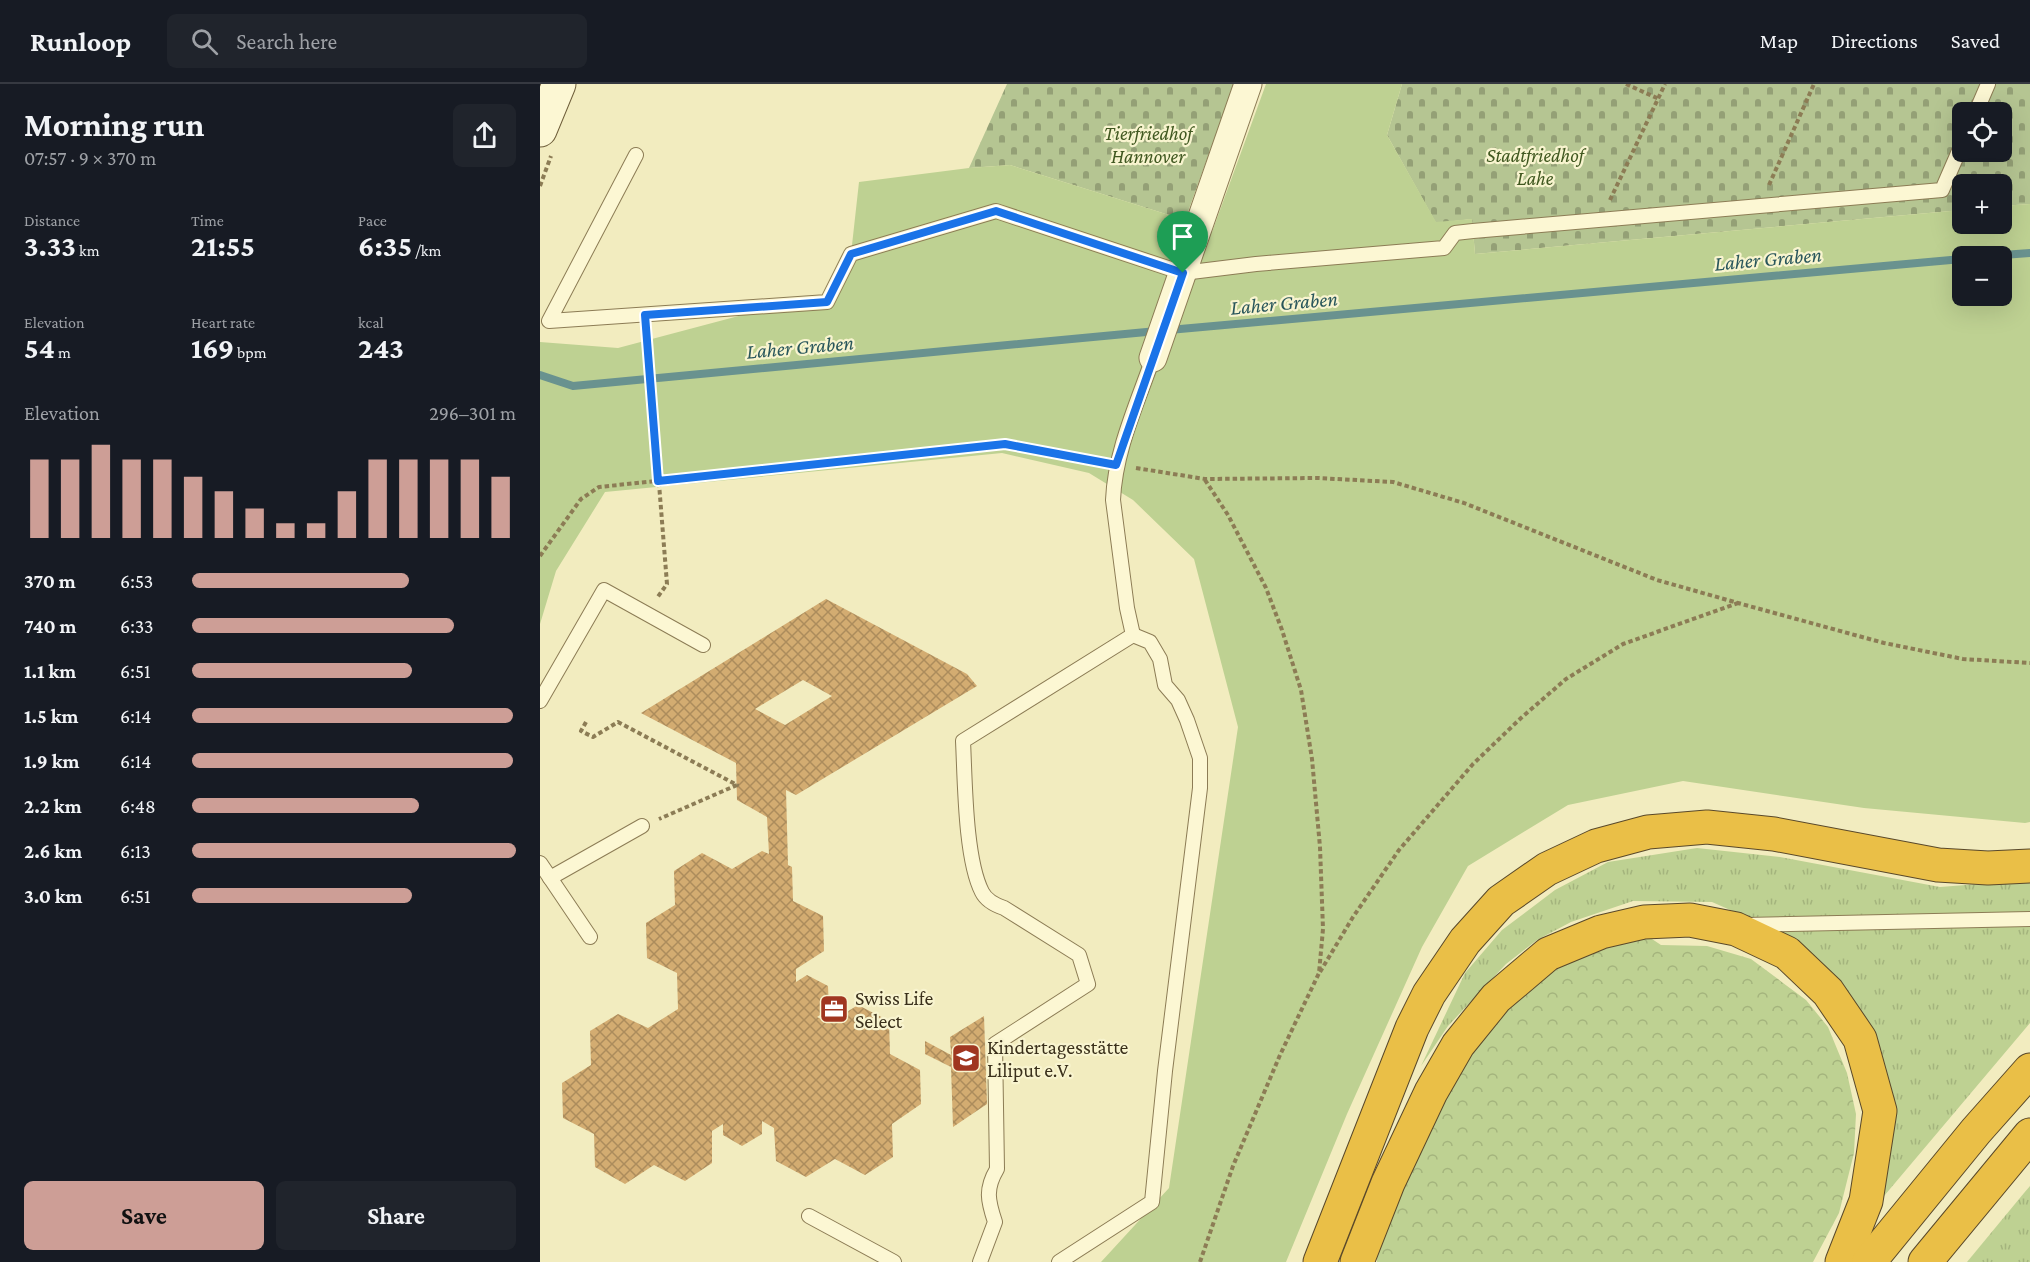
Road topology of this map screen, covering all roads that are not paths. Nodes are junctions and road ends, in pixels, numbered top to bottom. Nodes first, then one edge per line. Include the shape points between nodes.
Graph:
1 (559, 84) edge
2 (1248, 84) edge
3 (1988, 84) edge
4 (1980, 102) edge
5 (540, 130) edge
6 (636, 155) dead end
7 (1954, 162) edge
8 (1183, 273) junction
9 (1153, 358) joint
10 (1133, 635) junction
11 (703, 645) dead end
12 (540, 701) edge
13 (642, 826) road end
14 (540, 863) edge
15 (2030, 866) edge
16 (550, 878) junction
17 (2030, 920) edge
18 (1736, 929) junction
19 (590, 937) dead end
20 (2030, 1070) edge
21 (2030, 1135) edge
22 (809, 1216) dead end
23 (894, 1262) edge
24 (980, 1262) edge
25 (1059, 1262) edge
26 (1320, 1262) edge
27 (1357, 1262) edge
28 (1842, 1262) edge
29 (1869, 1262) edge
30 (1925, 1262) edge

1 - 5 main road
2 - 8 street
3 - 4 lane
6 - 8 lane via 549,321 827,302 851,254 996,211
7 - 8 lane via 1942,190 1455,233 1443,248
8 - 9 street
9 - 10 lane via 1113,500
10 - 24 lane via 963,741 972,859 983,894 1079,955 1088,984 995,1044 997,1169 989,1182 989,1205 995,1222
10 - 25 lane via 1150,642 1160,658 1165,686 1178,700 1200,758 1200,788 1152,1202
11 - 12 lane via 604,590
13 - 16 lane
14 - 16 lane
15 - 26 highway via 1938,865 1774,834 1707,827 1648,832 1596,846 1547,869 1501,901 1465,941 1429,994
16 - 19 lane
17 - 18 lane via 1750,923
18 - 27 highway via 1689,920 1644,922 1601,932 1548,954 1496,998 1458,1045 1431,1092
18 - 28 highway via 1787,953 1828,992 1860,1039 1880,1111 1866,1201
20 - 29 highway
21 - 30 highway
22 - 23 lane

